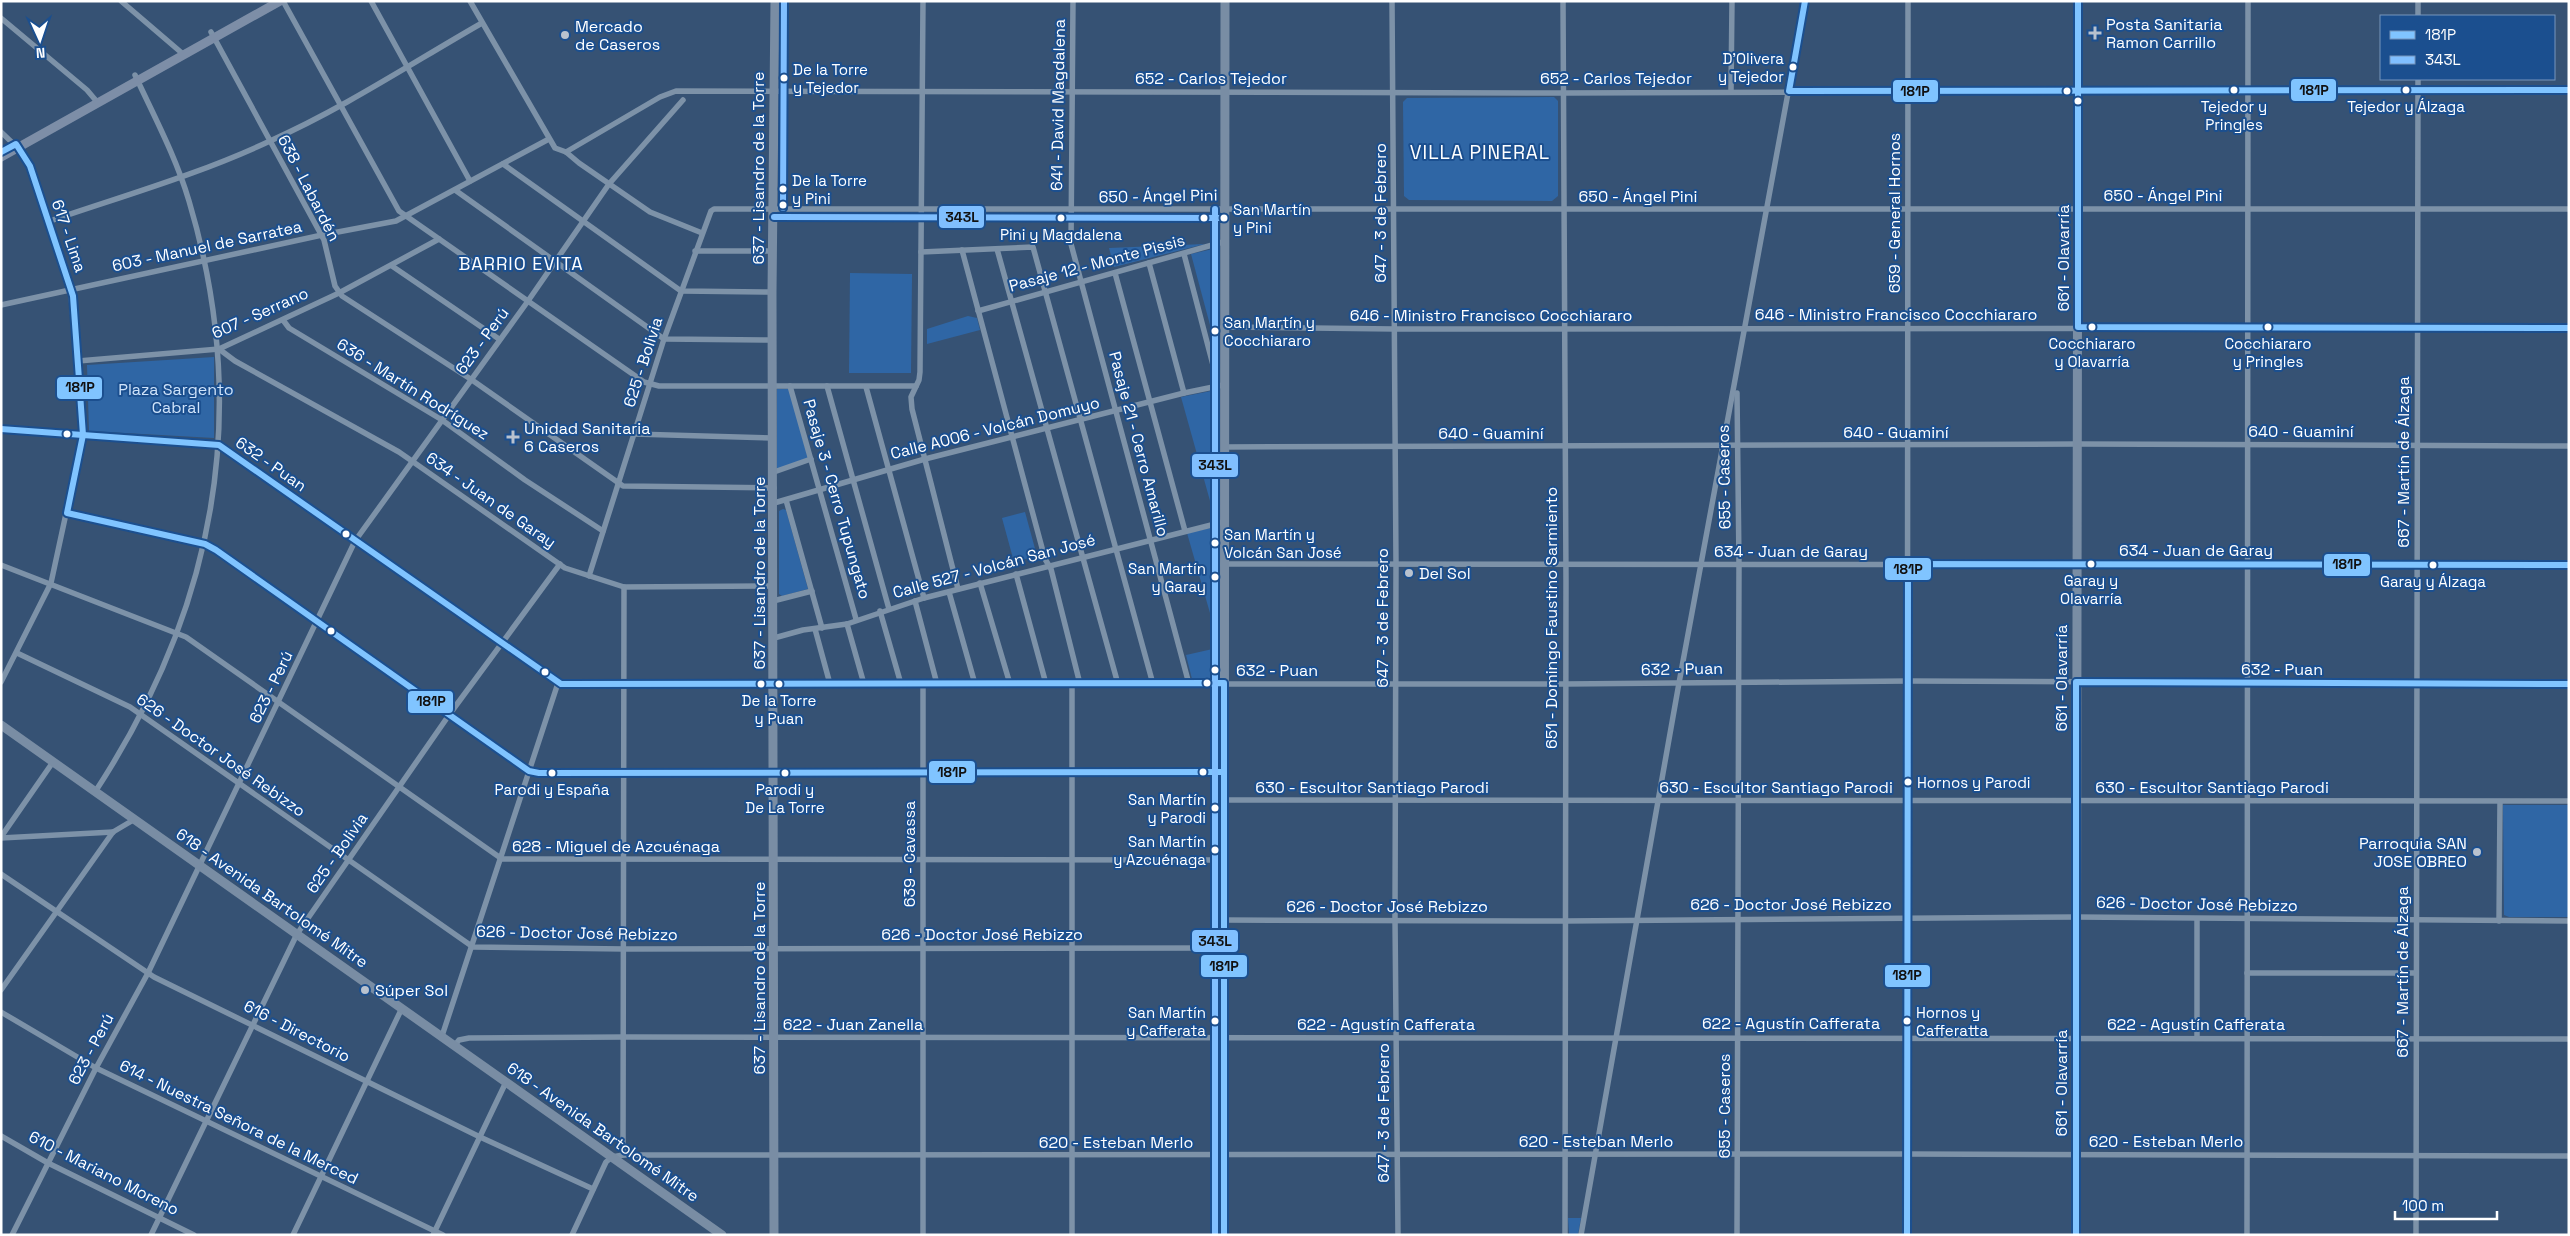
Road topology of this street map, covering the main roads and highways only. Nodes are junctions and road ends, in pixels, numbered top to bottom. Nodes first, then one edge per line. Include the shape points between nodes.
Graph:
1 (282, 1) edge
2 (266, 3) edge
3 (18, 146) junction
4 (1, 152) edge
5 (1, 157) edge

1 - 2 main road
2 - 3 main road
3 - 4 main road
3 - 5 main road

